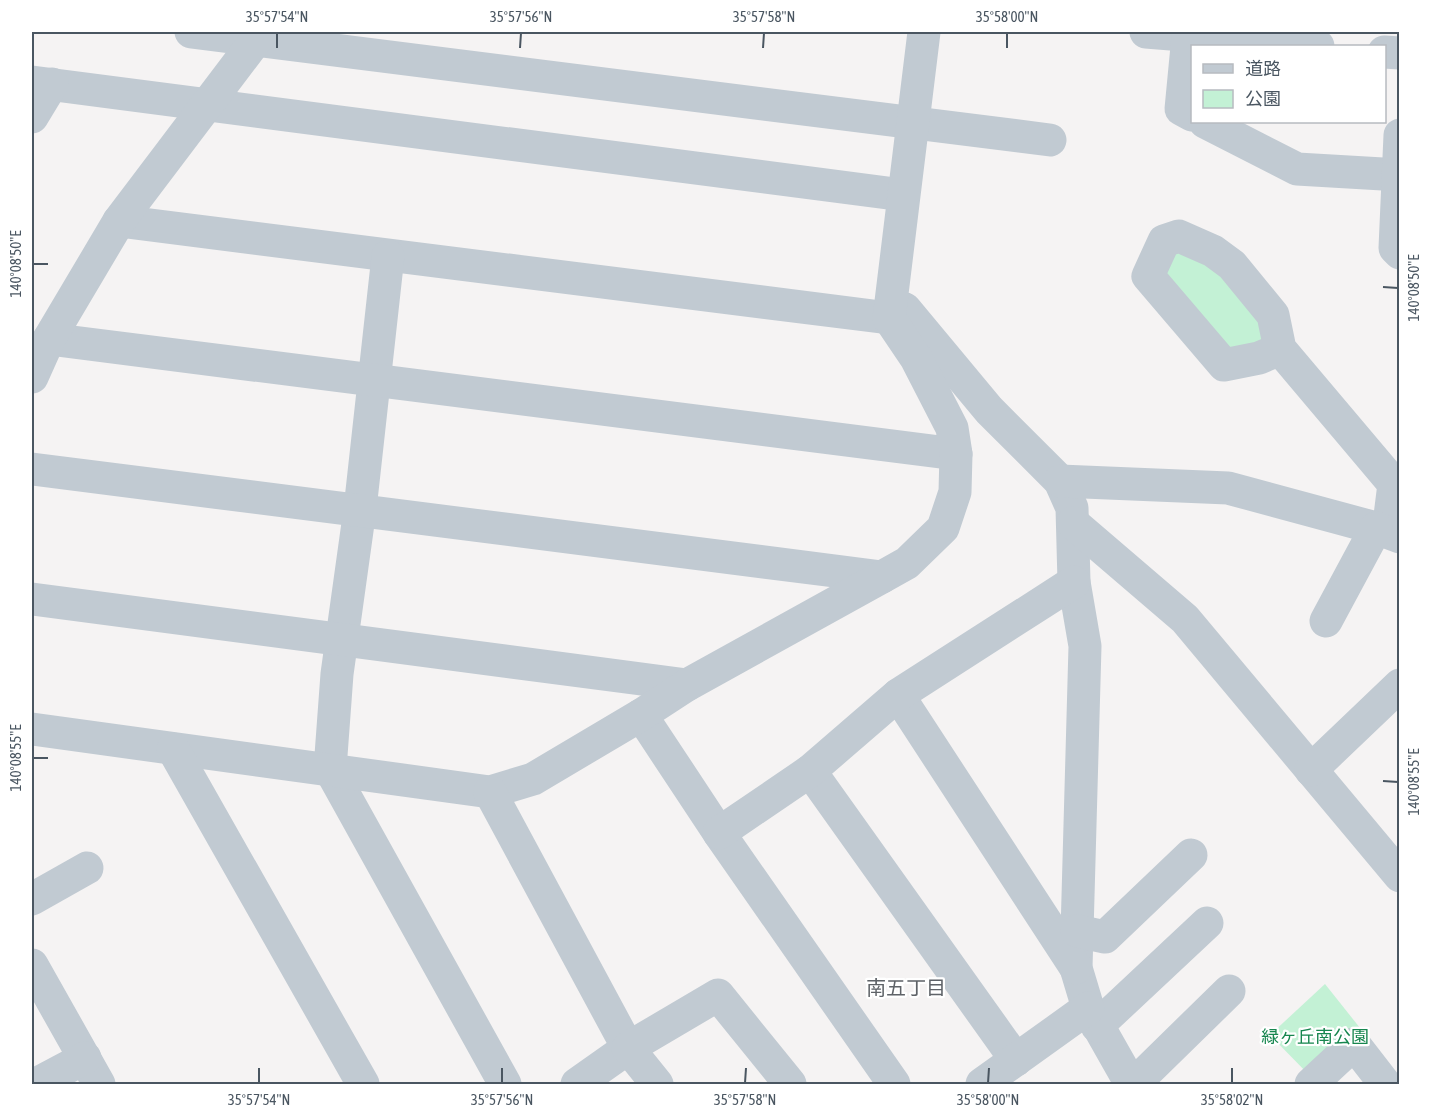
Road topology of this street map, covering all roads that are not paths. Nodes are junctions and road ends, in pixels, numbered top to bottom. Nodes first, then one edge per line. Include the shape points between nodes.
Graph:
1 (191, 32) edge
2 (924, 32) edge
3 (1146, 32) edge
4 (258, 35) edge
5 (1188, 36) junction
6 (1305, 45) edge
7 (42, 83) edge
8 (204, 105) junction
9 (1191, 114) edge
10 (32, 117) edge
11 (1207, 123) edge
12 (911, 125) junction
13 (1400, 135) edge
14 (1050, 140) dead end
15 (1399, 175) edge
16 (903, 195) junction
17 (119, 221) junction
18 (1398, 250) edge
19 (388, 256) junction
20 (892, 307) junction
21 (49, 339) junction
22 (1280, 349) dead end
23 (32, 377) edge
24 (373, 381) junction
25 (956, 454) junction
26 (32, 469) edge
27 (1060, 482) junction
28 (360, 509) junction
29 (1073, 523) junction
30 (1388, 532) edge
31 (882, 577) junction
32 (1074, 582) junction
33 (32, 599) edge
34 (1326, 621) dead end
35 (341, 639) junction
36 (687, 685) junction
37 (1400, 685) edge
38 (898, 695) junction
39 (641, 715) junction
40 (32, 729) edge
41 (172, 749) junction
42 (330, 769) junction
43 (1311, 770) junction
44 (810, 771) junction
45 (490, 792) junction
46 (719, 833) junction
47 (1191, 855) dead end
48 (87, 868) dead end
49 (1400, 876) edge
50 (32, 899) edge
51 (1207, 924) dead end
52 (1077, 931) junction
53 (32, 965) edge
54 (1076, 968) junction
55 (1229, 991) dead end
56 (1093, 1017) junction
57 (628, 1048) junction
58 (1016, 1060) junction
59 (92, 1071) edge
60 (354, 1081) edge
61 (36, 1084) edge
62 (505, 1084) edge
63 (576, 1084) edge
64 (657, 1084) edge
65 (790, 1084) edge
66 (894, 1084) edge
67 (982, 1084) edge
68 (1132, 1084) edge
69 (1311, 1084) edge
70 (1385, 1084) edge

1 - 4 street
2 - 12 street
3 - 5 street
4 - 8 street
4 - 12 street
5 - 6 street
5 - 9 street via 1181,109
7 - 8 street
7 - 10 street
8 - 16 street
8 - 17 street
11 - 15 street via 1296,169
12 - 14 street
12 - 16 street
13 - 15 street
15 - 18 street
16 - 20 street
17 - 19 street
17 - 21 street
19 - 20 street
19 - 24 street
20 - 25 street via 952,428
20 - 27 street
21 - 23 street
21 - 24 street
22 - 30 street via 1394,484
24 - 25 street
24 - 28 street
25 - 31 street via 955,492 943,528 907,563
26 - 28 street
27 - 29 street via 1072,508
27 - 30 street via 1228,488
28 - 31 street
28 - 35 street
29 - 32 street
29 - 43 street via 1185,619
30 - 34 street
31 - 36 street
32 - 38 street
32 - 52 street via 1085,646
33 - 35 street
35 - 36 street
35 - 42 street
36 - 39 street
37 - 43 street
38 - 44 street
38 - 54 street
39 - 45 street via 533,779
39 - 46 street
40 - 41 street
41 - 42 street
41 - 60 street
42 - 45 street
42 - 62 street
43 - 49 street
44 - 46 street
44 - 58 street
45 - 57 street
46 - 66 street
47 - 52 street via 1105,937
48 - 50 street
51 - 56 street
52 - 54 street
53 - 59 street
54 - 56 street
55 - 68 street
56 - 58 street
56 - 68 street
57 - 63 street
57 - 64 street
57 - 65 street via 718,995
58 - 67 street
59 - 61 street
69 - 70 street via 1354,1044

